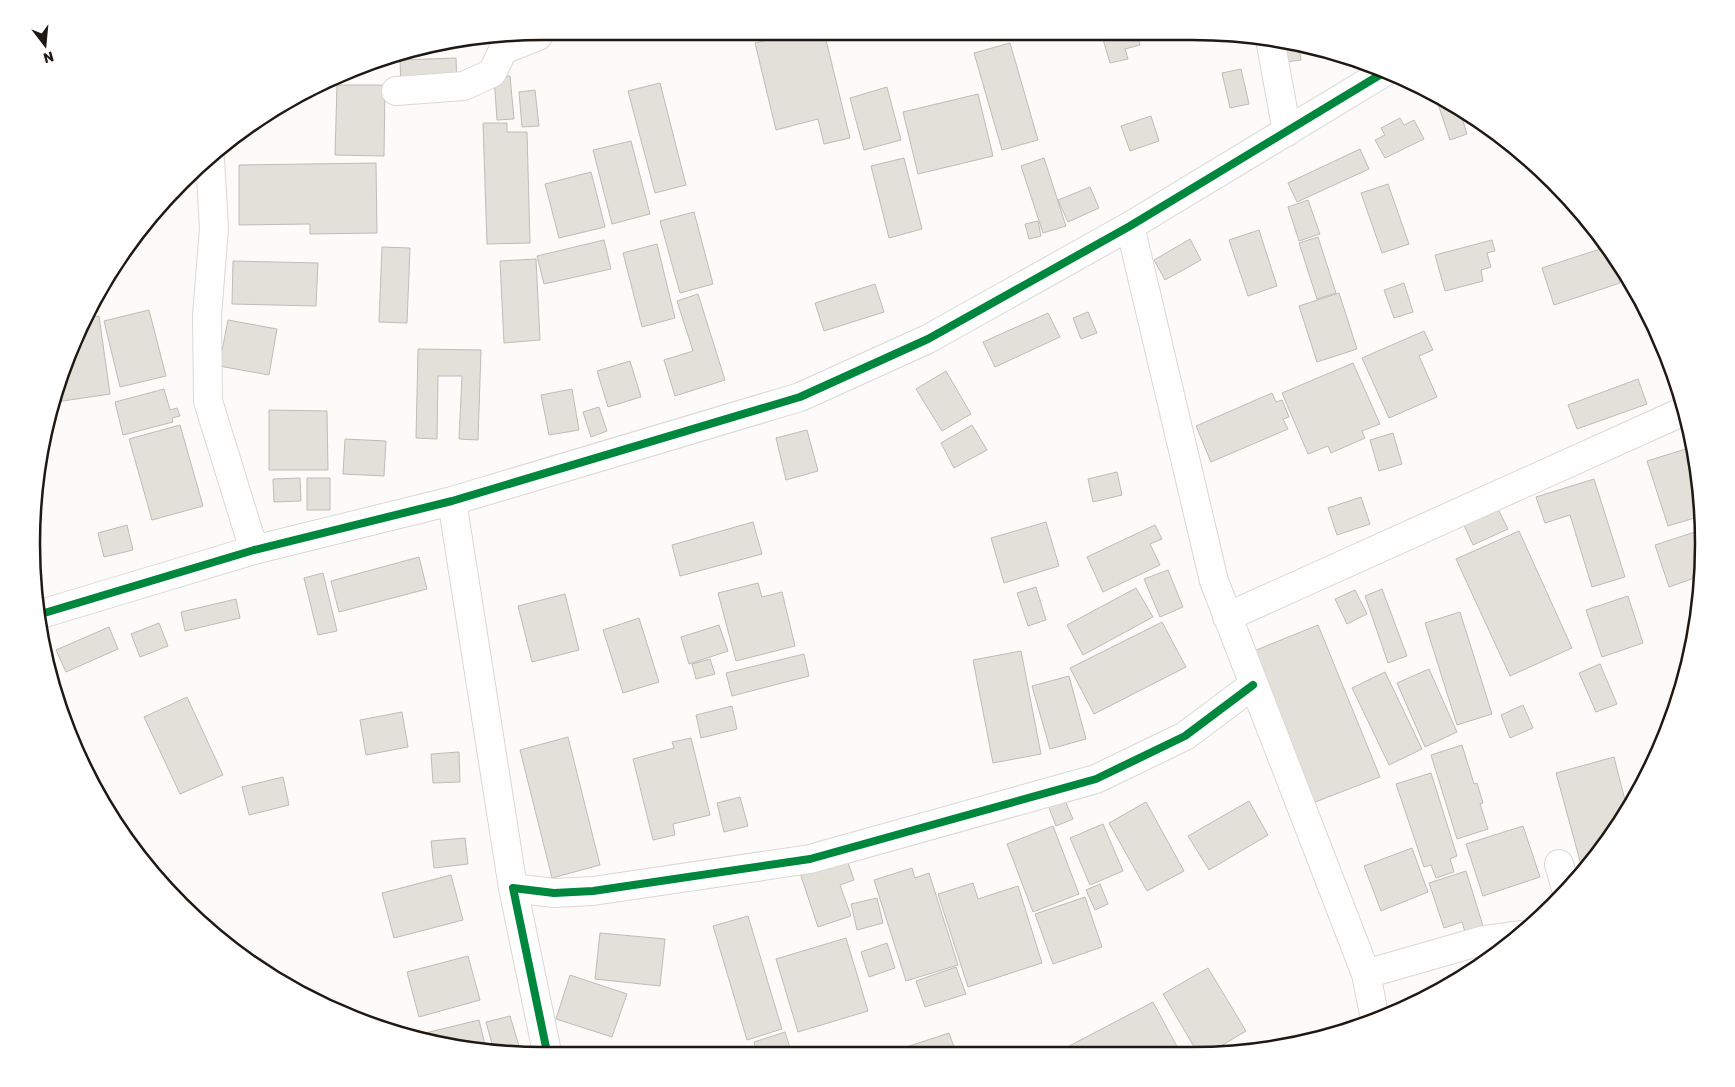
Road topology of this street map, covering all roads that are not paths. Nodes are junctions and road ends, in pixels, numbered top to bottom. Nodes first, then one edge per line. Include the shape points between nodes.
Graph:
1 (527, 41) edge
2 (1271, 47) edge
3 (1378, 76) edge
4 (396, 91) dead end
5 (1287, 132) junction
6 (210, 166) edge
7 (1130, 226) junction
8 (1678, 414) edge
9 (452, 501) junction
10 (254, 550) junction
11 (45, 613) edge
12 (1227, 616) junction
13 (1253, 685) junction
14 (512, 888) junction
15 (1505, 937) edge
16 (1366, 974) junction
17 (1374, 1013) edge
18 (546, 1047) edge

1 - 4 street via 503,50 492,73 464,86
2 - 5 street
3 - 5 street
5 - 7 street
6 - 10 street via 214,230 208,314 208,401
7 - 9 street via 928,339 800,397
7 - 12 street via 1214,581
8 - 12 street
9 - 10 street
9 - 14 street
10 - 11 street
12 - 13 street
13 - 14 street via 1185,736 1096,779 810,859 593,891 554,893
13 - 16 street
14 - 18 street
15 - 16 street via 1484,940
16 - 17 street

